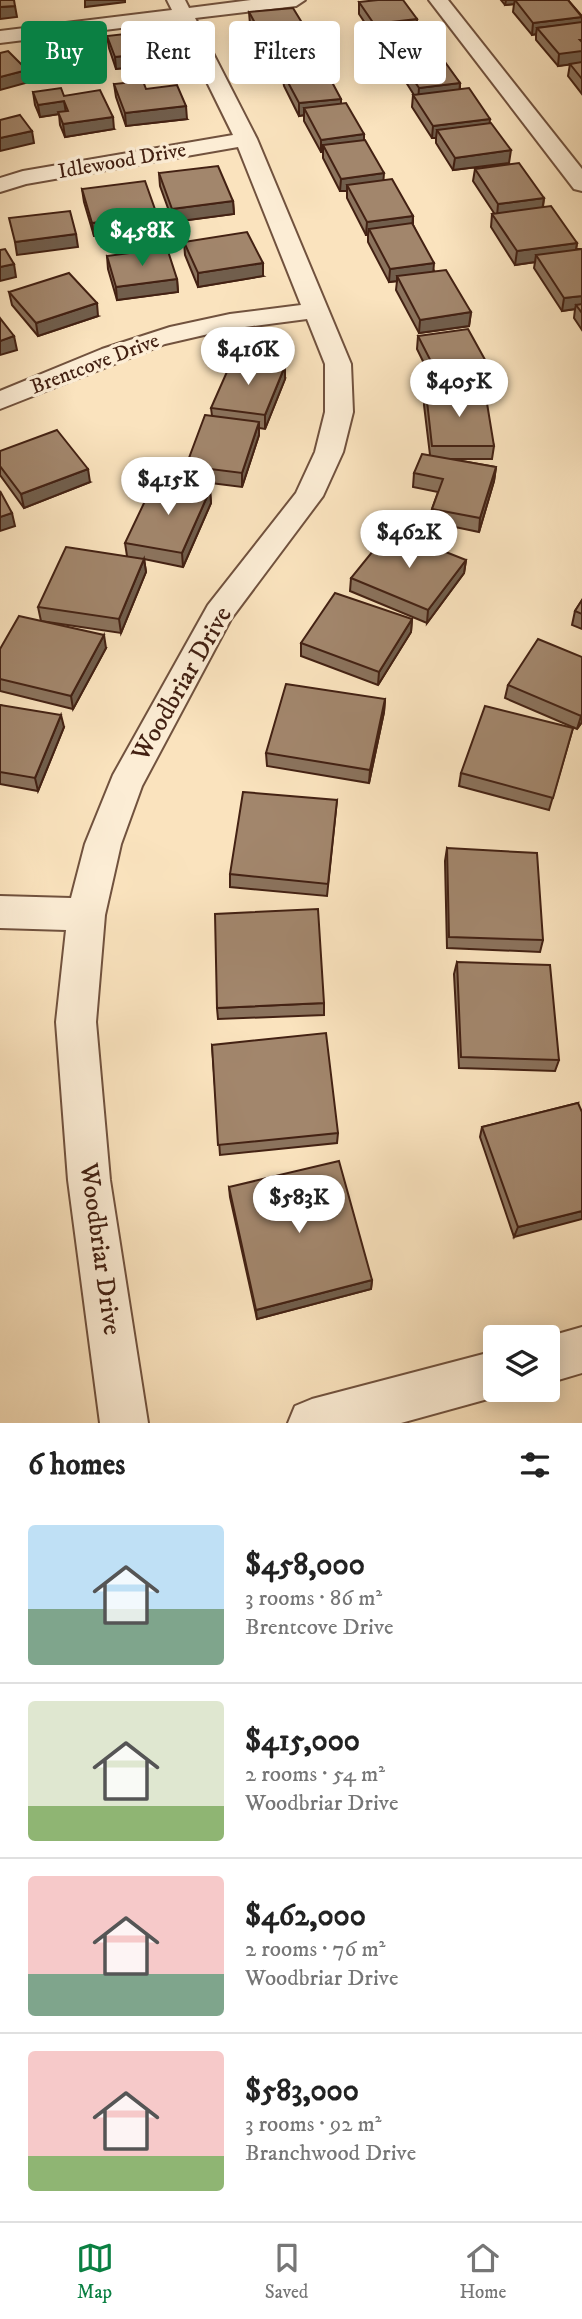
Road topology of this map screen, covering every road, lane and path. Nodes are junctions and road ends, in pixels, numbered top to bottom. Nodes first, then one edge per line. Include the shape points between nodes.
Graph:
1 (296, 0) edge
2 (438, 0) edge
3 (180, 6) edge
4 (0, 37) edge
5 (246, 139) junction
6 (582, 184) edge
7 (0, 185) edge
8 (316, 310) junction
9 (0, 401) edge
10 (0, 912) edge
11 (86, 915) junction
12 (582, 1350) edge
13 (560, 1356) edge
14 (483, 1377) edge
15 (124, 1423) edge
16 (312, 1423) edge

1 - 3 street
2 - 6 street
3 - 4 street
3 - 5 street, Woodbriar Drive
5 - 7 street, Idlewood Drive
5 - 8 street, Woodbriar Drive
8 - 9 street, Brentcove Drive via 178,332
8 - 11 street, Woodbriar Drive via 338,364 339,412 329,452 309,496 219,613 125,785 103,844
10 - 11 street
11 - 15 street, Woodbriar Drive via 76,1022 89,1180
12 - 13 street
14 - 16 street

